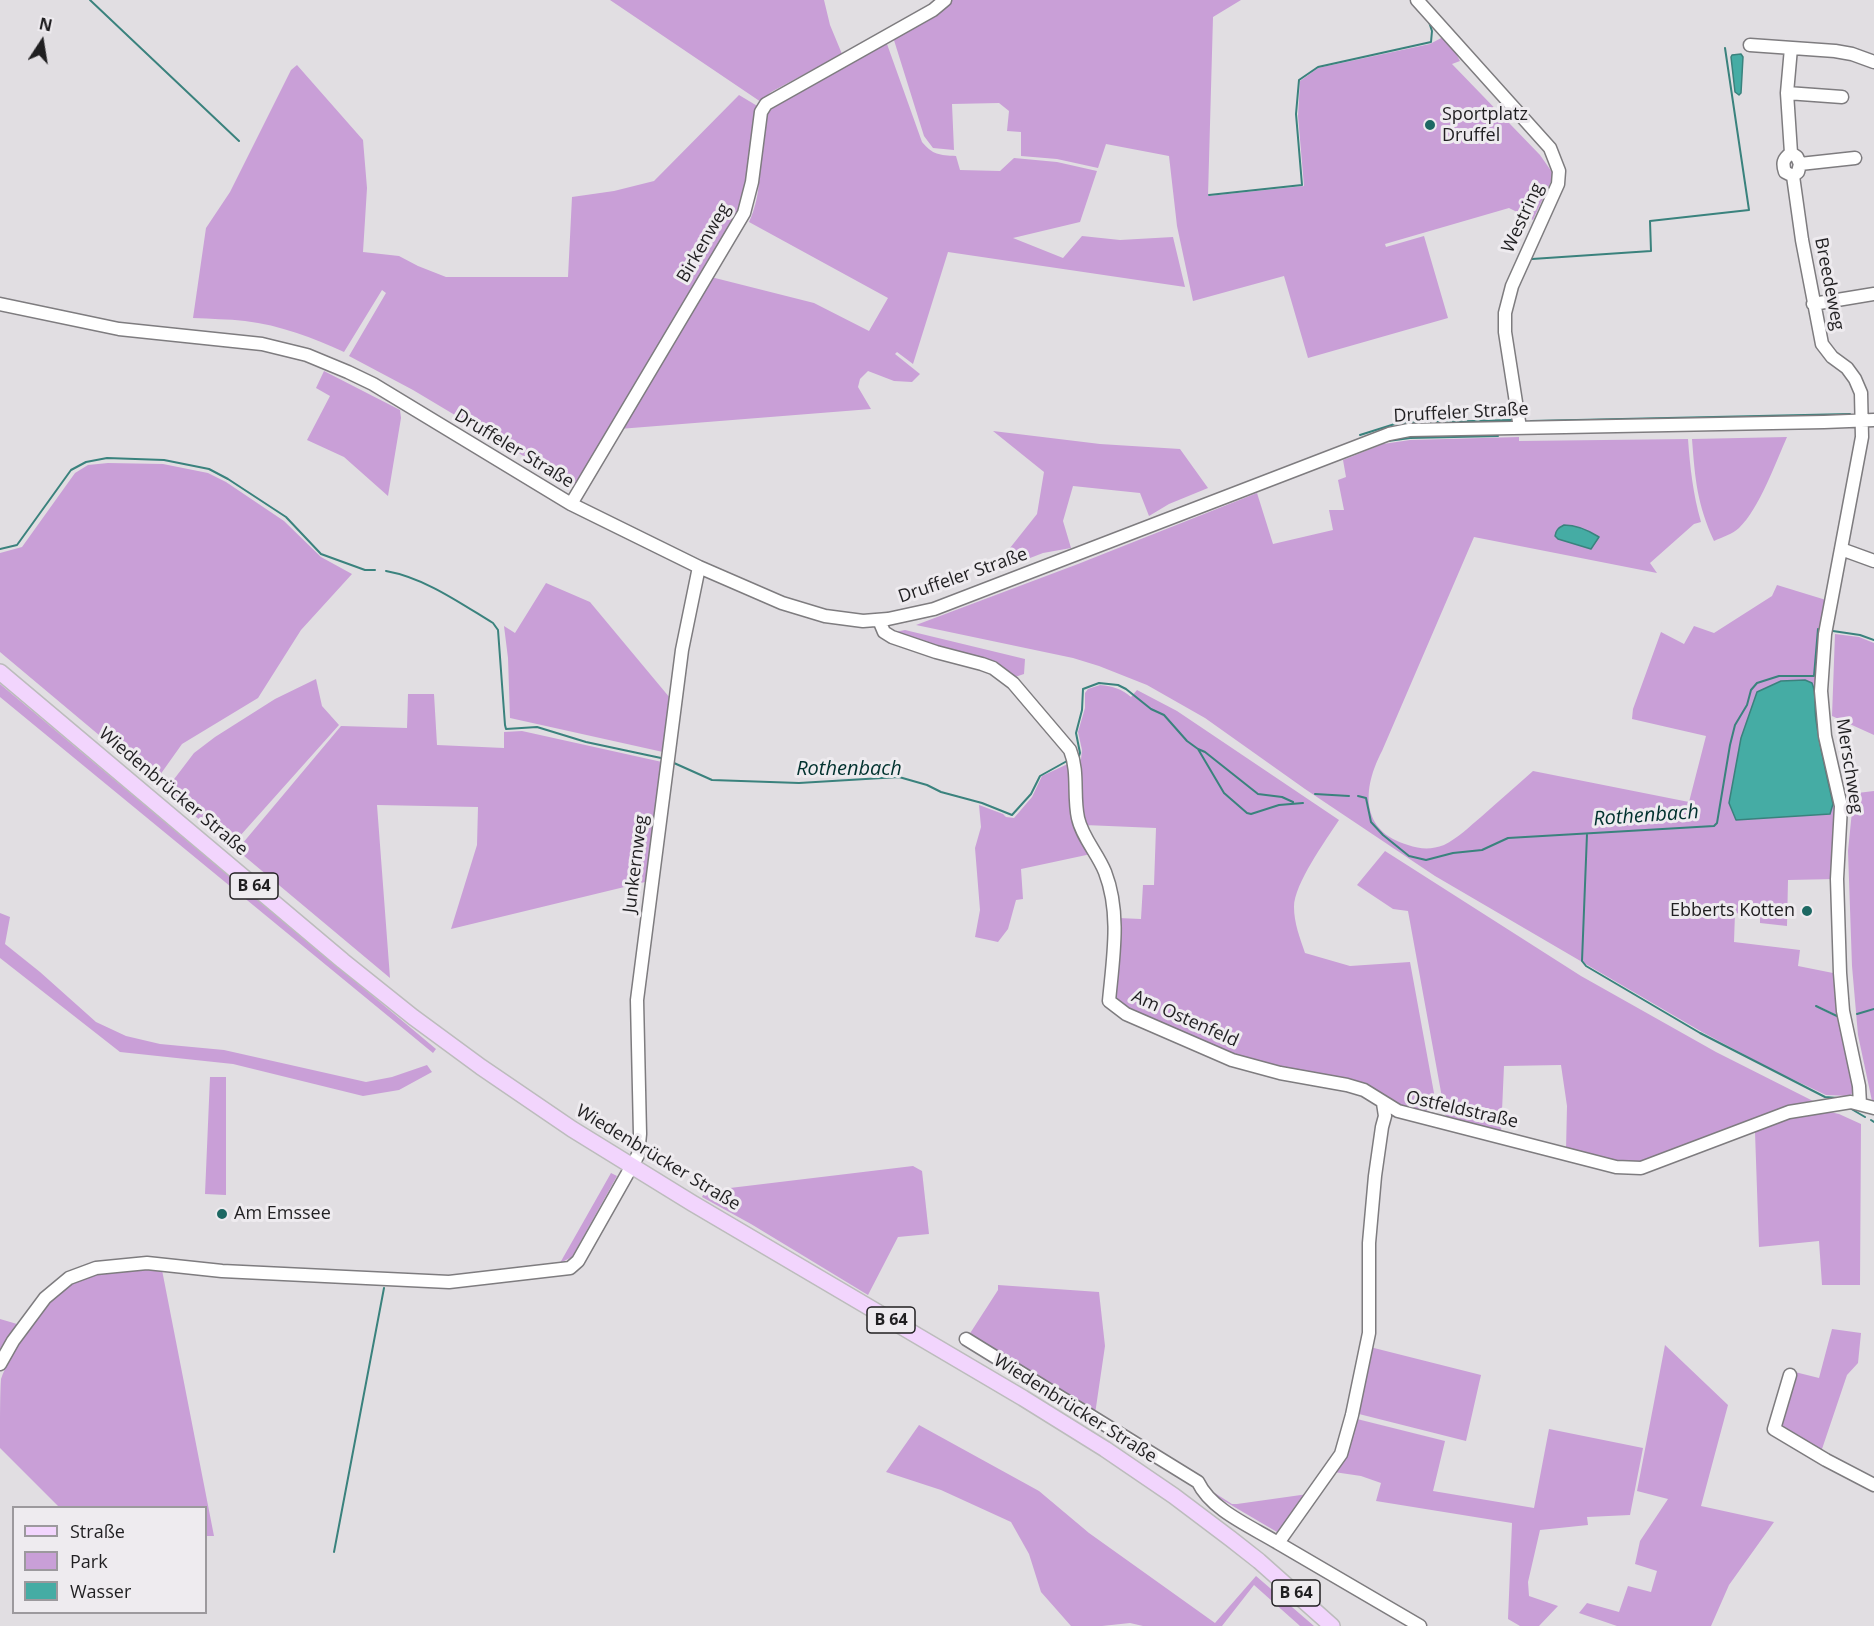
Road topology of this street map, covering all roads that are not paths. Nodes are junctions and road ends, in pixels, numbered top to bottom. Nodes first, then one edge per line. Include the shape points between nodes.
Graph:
1 (945, 0) edge
2 (1417, 0) edge
3 (1750, 45) dead end
4 (1791, 48) junction
5 (1874, 62) edge
6 (1787, 93) junction
7 (1842, 97) dead end
8 (1791, 153) junction
9 (1855, 158) dead end
10 (1800, 164) junction
11 (1793, 176) junction
12 (1874, 294) edge
13 (0, 304) edge
14 (1813, 304) junction
15 (1868, 420) edge
16 (1520, 428) junction
17 (571, 504) junction
18 (1841, 549) junction
19 (1874, 561) edge
20 (699, 567) junction
21 (879, 620) junction
22 (0, 672) edge
23 (1383, 1103) junction
24 (1860, 1104) junction
25 (1874, 1107) edge
26 (1398, 1111) junction
27 (1385, 1116) junction
28 (632, 1166) junction
29 (966, 1339) dead end
30 (0, 1364) edge
31 (1790, 1375) dead end
32 (1874, 1485) edge
33 (1278, 1543) junction
34 (1332, 1626) edge
35 (1420, 1626) edge

1 - 17 street, Birkenweg via 766,104 761,112 744,213
2 - 16 street, Westring via 1550,148 1560,171 1554,194 1512,286 1505,313
3 - 4 street
4 - 5 street via 1852,54
4 - 6 street, Breedeweg
6 - 7 street
6 - 8 street, Breedeweg
8 - 10 street
8 - 11 street, Breedeweg via 1783,165 1785,172
9 - 10 street
10 - 11 street
11 - 14 street, Breedeweg
12 - 14 street
13 - 17 street, Druffeler Straße via 119,329 254,342 307,355 373,384
14 - 15 street, Breedeweg via 1822,344 1855,379
15 - 16 street, Druffeler Straße
15 - 18 street, Merschweg
16 - 21 street, Druffeler Straße via 1409,430 1389,434 964,598 915,614
17 - 20 street, Druffeler Straße
18 - 19 street
18 - 24 street, Merschweg via 1825,634 1821,691 1825,736 1841,806 1840,973
20 - 21 street, Druffeler Straße via 806,612 844,620
20 - 28 street, Junkernweg via 681,650 637,1000 640,1134 638,1155
21 - 23 street, Am Ostenfeld via 884,632 892,637 982,664 1003,675 1070,750 1075,761 1078,819 1112,896 1115,919 1110,1000 1116,1008 1232,1060 1347,1085 1364,1090
22 - 28 main road, Wiedenbrücker Straße / B 64 via 378,989 515,1091
23 - 26 street, Am Ostenfeld
23 - 27 street
24 - 25 street
24 - 26 street, Ostfeldstraße via 1789,1112 1641,1168 1616,1167
26 - 27 street, Ostfeldstraße
27 - 33 street, Ostfeldstraße via 1369,1243 1369,1333 1352,1414 1341,1454
28 - 30 street via 578,1261 570,1268 449,1282 222,1271 147,1263 96,1268 69,1278 45,1298
28 - 34 main road, Wiedenbrücker Straße / B 64 via 1105,1449 1250,1554
29 - 33 street via 1198,1482 1215,1504
31 - 32 street via 1774,1429
33 - 35 street

